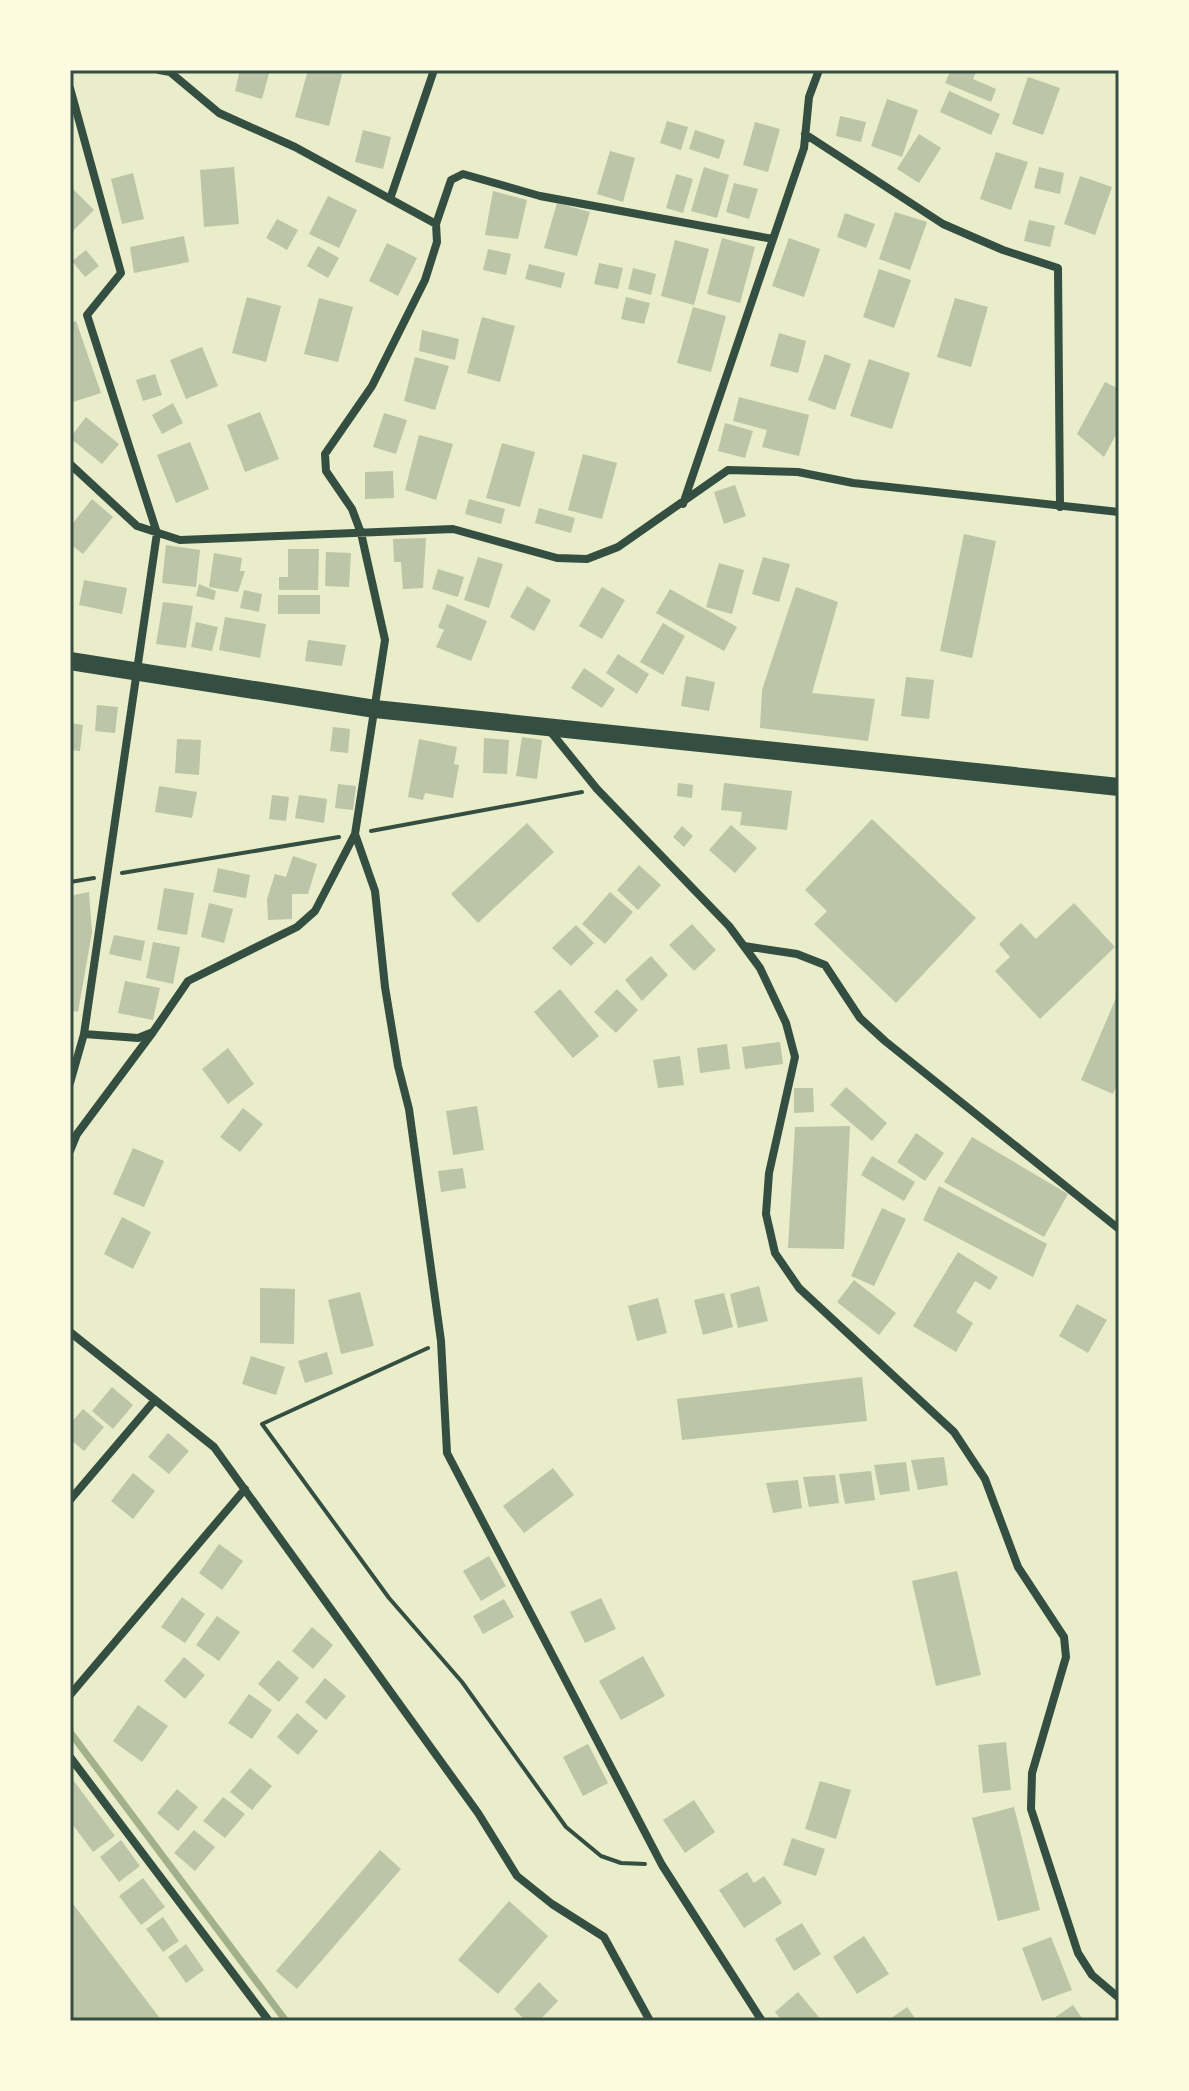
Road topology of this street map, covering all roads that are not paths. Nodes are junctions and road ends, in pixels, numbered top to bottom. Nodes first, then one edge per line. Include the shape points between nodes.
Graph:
1 (159, 70) edge
2 (434, 70) edge
3 (819, 70) edge
4 (70, 88) edge
5 (805, 134) junction
6 (390, 199) junction
7 (436, 224) junction
8 (773, 239) junction
9 (70, 464) edge
10 (682, 504) junction
11 (1060, 507) junction
12 (1119, 512) edge
13 (157, 533) junction
14 (361, 533) junction
15 (70, 661) edge
16 (138, 673) junction
17 (375, 709) junction
18 (547, 727) junction
19 (1119, 787) edge
20 (355, 834) junction
21 (743, 946) junction
22 (153, 1032) junction
23 (84, 1034) junction
24 (70, 1083) edge
25 (70, 1151) edge
26 (1119, 1229) edge
27 (70, 1332) edge
28 (155, 1400) junction
29 (245, 1489) junction
30 (70, 1500) edge
31 (70, 1695) edge
32 (70, 1757) edge
33 (1119, 1998) edge
34 (269, 2021) edge
35 (650, 2021) edge
36 (762, 2021) edge

1 - 6 street via 170,72 219,113
2 - 6 street
3 - 5 street
4 - 13 street via 121,273 87,315
5 - 8 street
5 - 11 street via 943,224 1058,268
6 - 7 street
7 - 8 street via 451,180 463,174 540,196
7 - 14 street via 437,242 425,280 372,386 325,454 326,471
8 - 10 street
9 - 13 street via 137,526
10 - 11 street via 728,470 798,472
10 - 14 street via 618,547 587,559 557,558 453,529
11 - 12 street
13 - 14 street via 180,540
13 - 16 street
14 - 17 street via 385,640
15 - 16 main road
16 - 17 main road
16 - 23 street
17 - 18 main road
17 - 20 street
18 - 19 main road
18 - 21 street via 597,789
20 - 22 street via 315,911 297,927 188,981
20 - 36 street via 375,891 385,987 409,1109 441,1341 447,1453 662,1865
21 - 26 street via 797,954 825,965 860,1018 885,1041
21 - 33 street via 780,1009 795,1057 769,1173 766,1214 775,1253 799,1288 954,1432 985,1479 1018,1567 1064,1637 1066,1657 1032,1773 1031,1809 1078,1953 1092,1975
22 - 23 street via 138,1038
22 - 25 street
23 - 24 street
27 - 28 street
28 - 29 street via 214,1447
28 - 30 street
29 - 31 street
29 - 35 street via 478,1813 517,1876 604,1937
32 - 34 street

